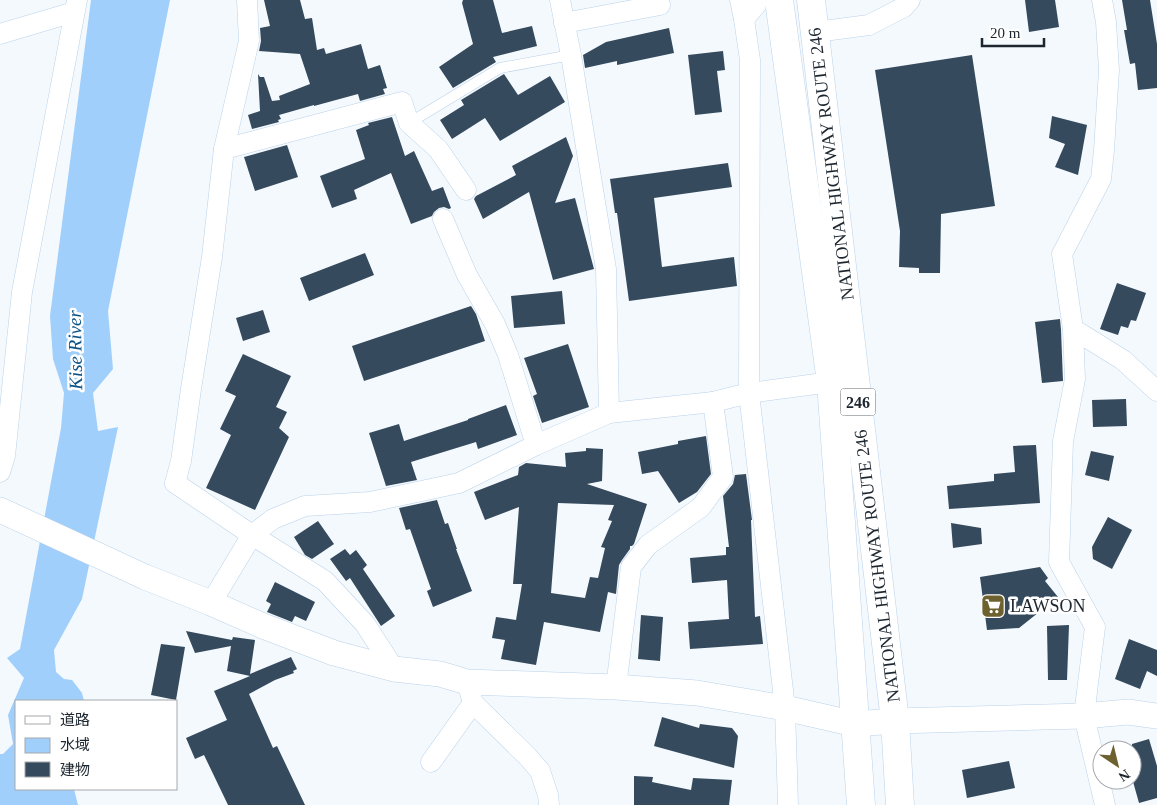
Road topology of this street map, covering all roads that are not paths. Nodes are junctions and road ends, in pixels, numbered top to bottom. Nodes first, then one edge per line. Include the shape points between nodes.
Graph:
1 (247, 0) edge
2 (560, 0) edge
3 (755, 0) edge
4 (779, 0) edge
5 (811, 0) edge
6 (910, 0) edge
7 (1102, 0) edge
8 (660, 5) dead end
9 (75, 6) edge
10 (742, 10) edge
11 (564, 23) junction
12 (816, 32) junction
13 (0, 34) edge
14 (570, 55) junction
15 (409, 123) junction
16 (224, 149) junction
17 (466, 190) dead end
18 (443, 218) dead end
19 (1073, 329) junction
20 (831, 382) junction
21 (1157, 391) edge
22 (749, 393) junction
23 (713, 402) junction
24 (609, 413) junction
25 (536, 445) junction
26 (0, 472) edge
27 (0, 510) edge
28 (252, 534) junction
29 (211, 603) junction
30 (394, 669) junction
31 (616, 687) junction
32 (470, 692) junction
33 (784, 708) junction
34 (1084, 716) junction
35 (1157, 716) edge
36 (895, 721) junction
37 (855, 724) junction
38 (431, 762) dead end
39 (550, 805) edge
40 (788, 805) edge
41 (861, 805) edge
42 (900, 805) edge
43 (1105, 805) edge

1 - 16 street via 249,41
2 - 11 street
3 - 10 street via 756,5
4 - 20 highway, NATIONAL HIGHWAY ROUTE 246 / 246
5 - 12 highway, NATIONAL HIGHWAY ROUTE 246 / 246
6 - 12 street via 904,7 869,25
7 - 19 street via 1109,70 1100,179 1062,254
8 - 11 street
9 - 13 street
9 - 26 street via 22,292 5,456
10 - 22 street via 750,60
11 - 14 street
12 - 36 highway, NATIONAL HIGHWAY ROUTE 246 / 246
14 - 15 lane via 500,68
14 - 24 street via 606,269
15 - 16 street via 402,102
15 - 17 street via 438,149
16 - 28 street via 212,257 175,483
18 - 25 street via 467,275 496,324
19 - 21 street via 1123,360
19 - 34 street via 1075,379 1063,441 1059,562 1095,627
20 - 22 street
20 - 37 highway, NATIONAL HIGHWAY ROUTE 246 / 246
22 - 23 street
22 - 33 street
23 - 24 street
23 - 31 street via 723,477 701,507 648,545 630,567
24 - 25 street
25 - 28 street via 459,483 370,502 306,506 273,519
27 - 29 street via 145,577
28 - 29 street
28 - 30 street via 325,581 365,624
29 - 30 street via 334,653
30 - 32 street via 440,674
31 - 32 street
31 - 33 street via 697,693
32 - 38 street
32 - 39 street via 540,771
33 - 37 street
33 - 40 street
34 - 35 street via 1128,712
34 - 36 street
34 - 43 street
36 - 37 street
36 - 42 highway, NATIONAL HIGHWAY ROUTE 246 / 246
37 - 41 highway, NATIONAL HIGHWAY ROUTE 246 / 246

